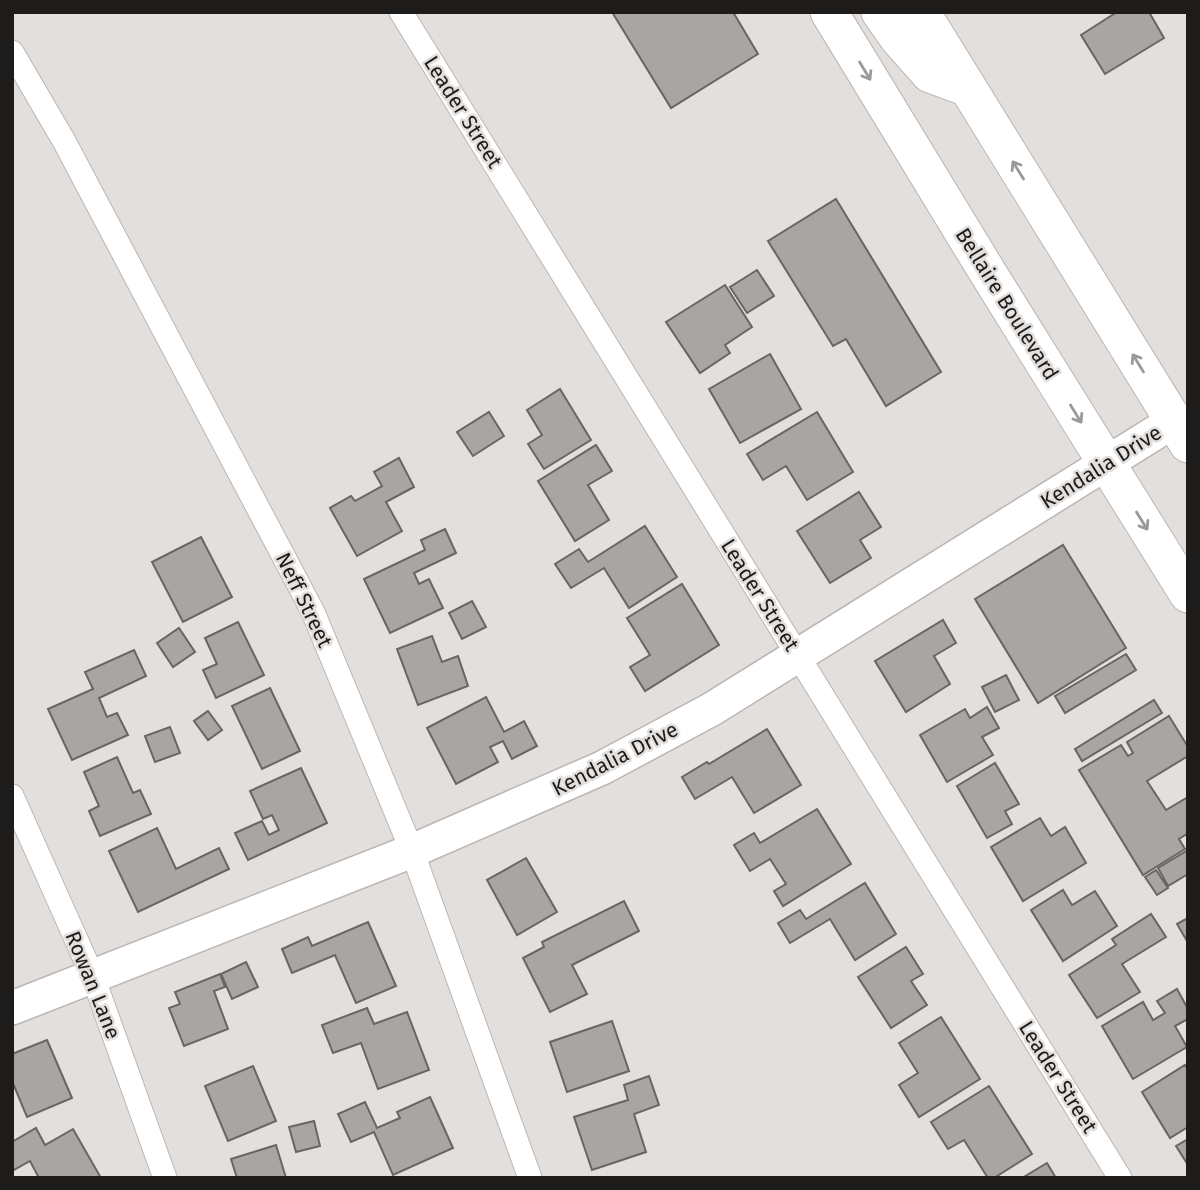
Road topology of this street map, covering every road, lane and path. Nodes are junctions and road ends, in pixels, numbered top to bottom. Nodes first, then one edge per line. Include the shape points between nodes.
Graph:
1 (401, 12) edge
2 (829, 12) edge
3 (880, 12) edge
4 (921, 12) edge
5 (12, 52) edge
6 (968, 88) junction
7 (1181, 433) edge
8 (1106, 463) junction
9 (1188, 593) edge
10 (797, 655) junction
11 (12, 796) edge
12 (412, 851) junction
13 (93, 976) junction
14 (12, 1008) edge
15 (165, 1178) edge
16 (530, 1178) edge
17 (1120, 1178) edge

1 - 10 street, Leader Street
2 -> 8 main road, Bellaire Boulevard
3 - 6 main road via 930,75
4 - 6 main road
5 - 12 street, Neff Street via 64,141 313,612
7 -> 6 main road
7 - 8 street, Kendalia Drive
8 -> 9 main road, Bellaire Boulevard
8 - 10 street, Kendalia Drive
10 - 12 street, Kendalia Drive via 712,709 602,768
10 - 17 street, Leader Street
11 - 13 street, Rowan Lane
12 - 13 street, Kendalia Drive
12 - 16 street, Neff Street
13 - 14 street, Kendalia Drive
13 - 15 street, Rowan Lane

